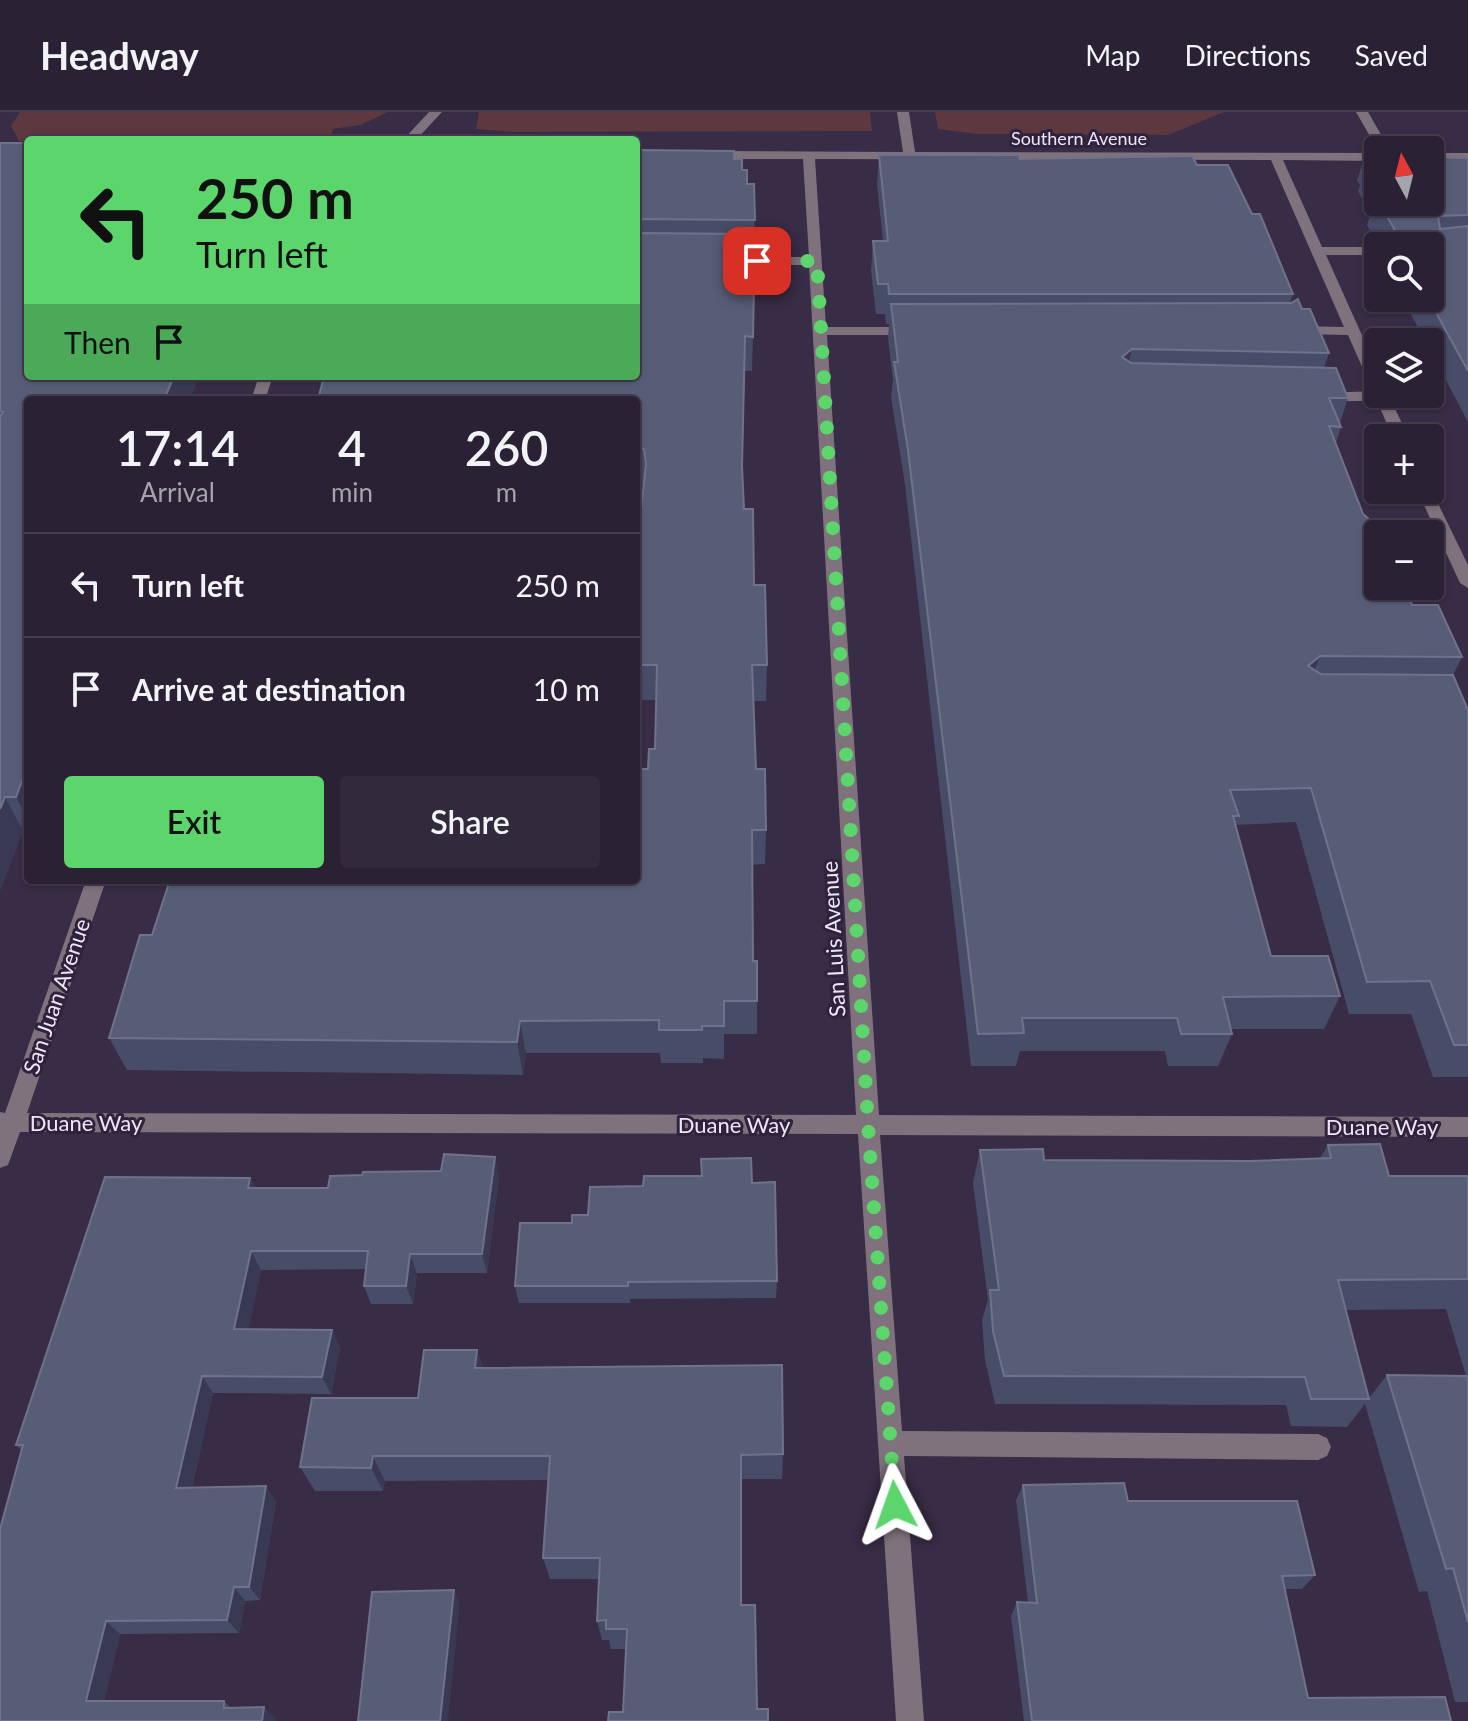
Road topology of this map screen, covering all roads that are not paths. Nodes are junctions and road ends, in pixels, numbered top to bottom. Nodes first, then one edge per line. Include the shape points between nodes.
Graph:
1 (436, 112) edge
2 (903, 112) edge
3 (1362, 112) edge
4 (413, 136) edge
5 (1376, 136) edge
6 (699, 155) edge
7 (809, 155) junction
8 (909, 155) junction
9 (1275, 156) junction
10 (1364, 157) edge
11 (1444, 157) edge
12 (1468, 157) edge
13 (1315, 251) junction
14 (1364, 251) edge
15 (712, 261) edge
16 (817, 261) junction
17 (1295, 330) edge
18 (823, 331) junction
19 (933, 331) edge
20 (1351, 331) junction
21 (1364, 358) edge
22 (1364, 394) edge
23 (1304, 396) edge
24 (1431, 504) edge
25 (1468, 583) edge
26 (95, 884) edge
27 (6, 1122) edge
28 (868, 1124) junction
29 (1468, 1127) edge
30 (0, 1158) edge
31 (891, 1443) junction
32 (1318, 1447) dead end
33 (910, 1721) edge

1 - 4 street
2 - 8 street
3 - 5 street
6 - 7 street, Southern Avenue
7 - 8 street, Southern Avenue
7 - 16 street, San Luis Avenue
8 - 9 street, Southern Avenue
9 - 10 street, Southern Avenue
9 - 13 street
11 - 12 street
13 - 14 street
13 - 20 street
15 - 16 street
16 - 18 street, San Luis Avenue
17 - 20 street
18 - 19 street
18 - 28 street, San Luis Avenue
20 - 21 street
22 - 23 street
24 - 25 street
26 - 27 street, San Juan Avenue
27 - 28 street, Duane Way
27 - 30 street, San Juan Avenue
28 - 29 street, Duane Way
28 - 31 street, San Luis Avenue
31 - 32 street
31 - 33 street, San Luis Avenue

